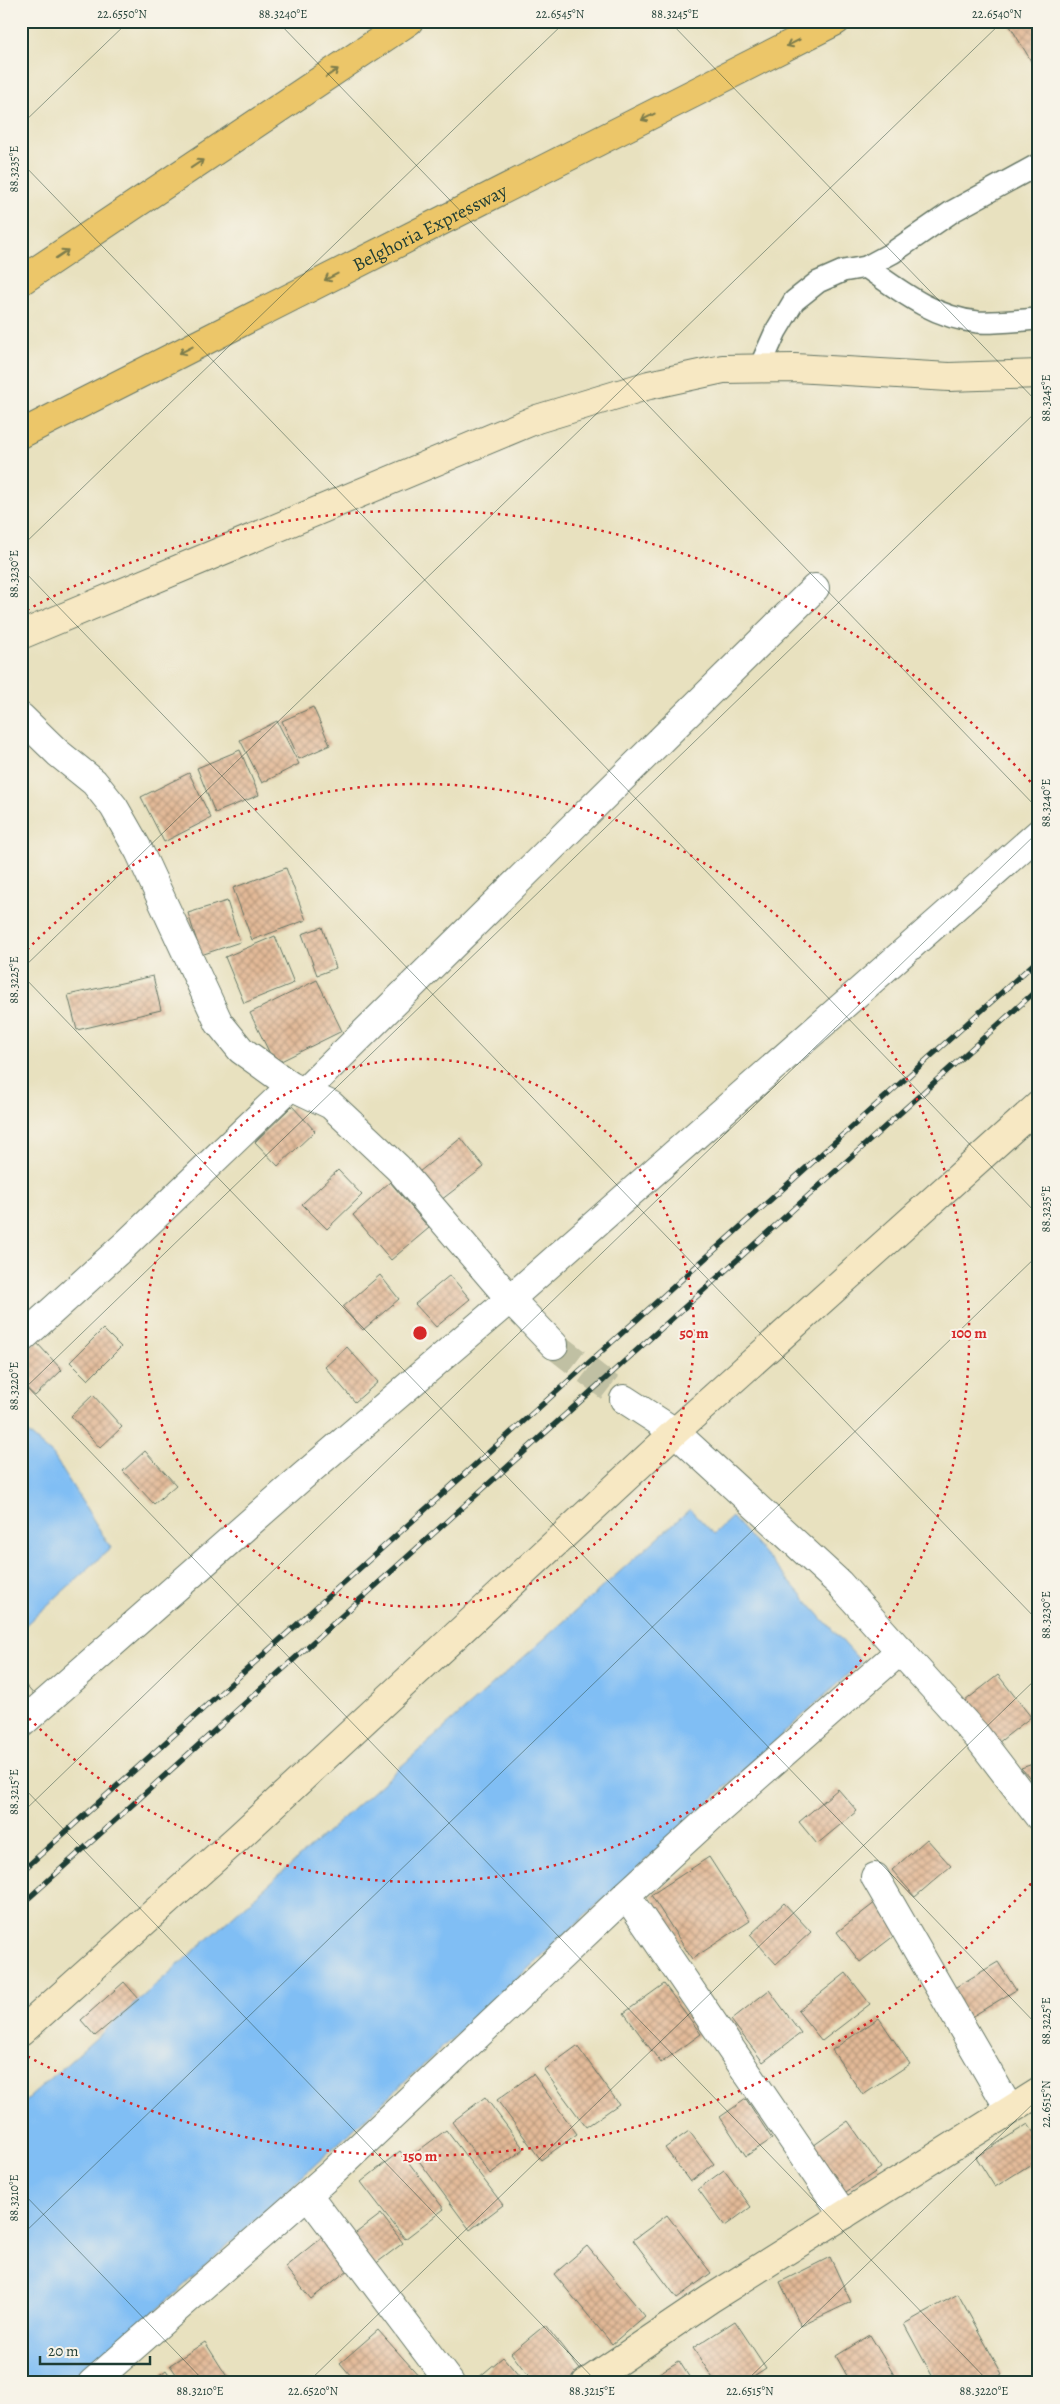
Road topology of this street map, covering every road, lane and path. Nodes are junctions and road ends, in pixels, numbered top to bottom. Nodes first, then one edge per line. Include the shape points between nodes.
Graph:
1 (408, 21) edge
2 (836, 21) edge
3 (1039, 164) edge
4 (866, 267) junction
5 (21, 281) edge
6 (1039, 319) edge
7 (759, 368) junction
8 (1039, 374) edge
9 (21, 434) edge
10 (815, 588) dead end
11 (21, 635) edge
12 (21, 717) edge
13 (1039, 833) edge
14 (298, 1089) junction
15 (1039, 1105) edge
16 (510, 1299) junction
17 (21, 1339) edge
18 (554, 1345) tunnel mouth
19 (624, 1400) tunnel mouth
20 (675, 1432) junction
21 (901, 1650) junction
22 (21, 1724) edge
23 (1039, 1817) edge
24 (875, 1877) dead end
25 (626, 1895) junction
26 (21, 2032) edge
27 (1037, 2097) edge
28 (1010, 2110) junction
29 (308, 2195) junction
30 (844, 2215) junction
31 (594, 2380) edge
32 (92, 2383) edge
33 (450, 2383) edge

5 -> 1 highway
2 -> 9 highway, Belghoria Expressway
3 - 4 lane via 953,211
4 - 6 lane via 910,299 937,313 977,322
4 - 7 lane via 844,271 818,282 794,301 776,330
7 - 8 street via 949,377
7 - 11 street via 723,370 649,385 537,419
10 - 14 street
12 - 14 street via 94,782 114,807 139,851 219,1024 241,1050
13 - 16 street
14 - 16 street via 331,1105 398,1168
14 - 17 street
15 - 20 street
16 - 18 street
16 - 22 street
19 - 20 street
20 - 21 street via 839,1583
20 - 26 street via 240,1836
21 - 23 street via 977,1736
21 - 25 street
24 - 28 street
25 - 29 street
25 - 30 street
27 - 28 street
28 - 30 street
29 - 32 street
29 - 33 street
30 - 31 street

